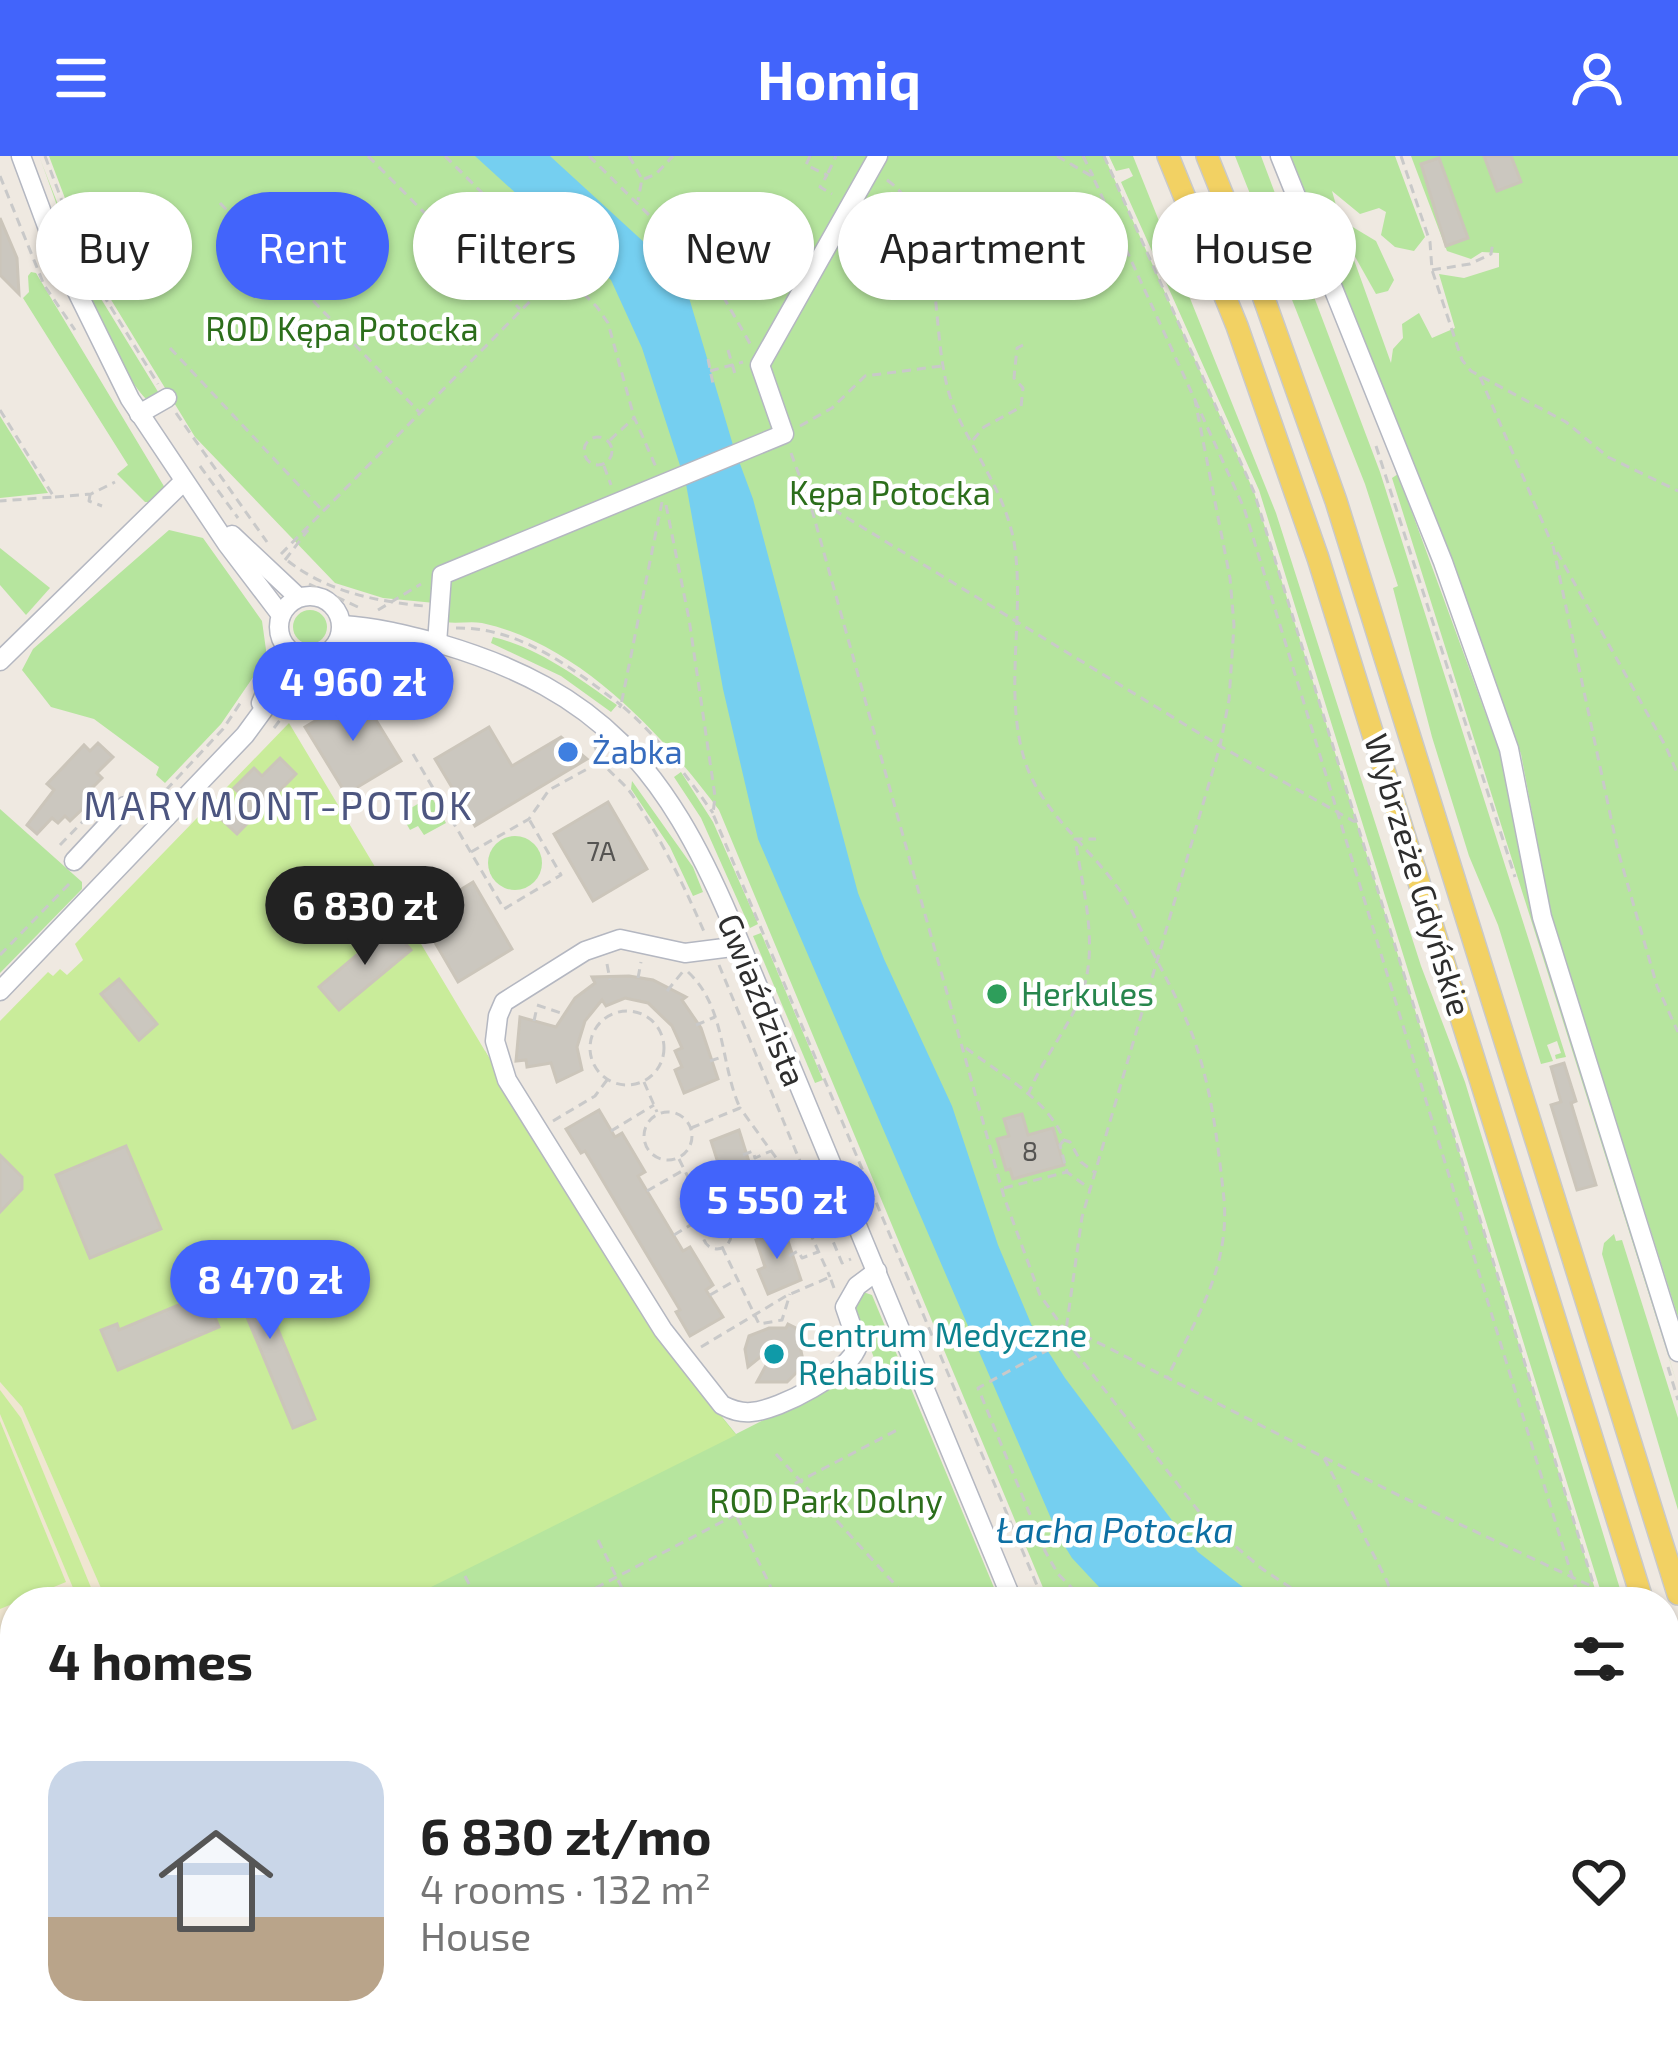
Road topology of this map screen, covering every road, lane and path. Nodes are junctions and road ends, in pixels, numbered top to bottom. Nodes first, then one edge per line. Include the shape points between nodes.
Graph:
1 (21, 156) edge
2 (45, 156) edge
3 (368, 156) edge
4 (445, 156) edge
5 (589, 156) edge
6 (629, 156) edge
7 (673, 156) edge
8 (811, 156) edge
9 (836, 156) edge
10 (1057, 156) edge
11 (1083, 156) edge
12 (1104, 156) edge
13 (1168, 156) edge
14 (1207, 156) edge
15 (1280, 156) edge
16 (1401, 156) edge
17 (874, 164) edge
18 (827, 175) junction
19 (1093, 177) junction
20 (642, 179) junction
21 (1115, 179) junction
22 (1098, 187) junction
23 (857, 192) edge
24 (902, 192) edge
25 (838, 197) edge
26 (638, 202) junction
27 (838, 225) edge
28 (1493, 242) dead end
29 (1432, 270) junction
30 (313, 300) edge
31 (531, 300) edge
32 (933, 300) edge
33 (521, 310) junction
34 (1023, 345) dead end
35 (170, 348) dead end
36 (728, 350) dead end
37 (708, 359) dead end
38 (760, 365) junction
39 (732, 366) junction
40 (942, 366) junction
41 (710, 371) junction
42 (735, 374) dead end
43 (1479, 375) junction
44 (713, 384) dead end
45 (167, 398) junction
46 (1195, 400) junction
47 (0, 410) edge
48 (420, 413) junction
49 (140, 414) junction
50 (634, 417) junction
51 (784, 434) junction
52 (609, 442) junction
53 (972, 442) junction
54 (603, 464) junction
55 (200, 466) dead end
56 (670, 480) junction
57 (184, 481) junction
58 (115, 482) dead end
59 (1678, 490) edge
60 (91, 494) junction
61 (806, 494) junction
62 (53, 497) junction
63 (0, 501) edge
64 (617, 502) junction
65 (200, 503) junction
66 (102, 506) dead end
67 (324, 512) junction
68 (249, 533) dead end
69 (1553, 546) junction
70 (277, 561) junction
71 (442, 574) junction
72 (298, 597) junction
73 (338, 598) junction
74 (386, 602) junction
75 (440, 607) junction
76 (281, 615) junction
77 (1017, 621) junction
78 (340, 633) junction
79 (367, 640) junction
80 (437, 643) junction
81 (293, 652) junction
82 (0, 661) edge
83 (368, 669) dead end
84 (368, 677) dead end
85 (621, 705) junction
86 (605, 727) junction
87 (1220, 746) junction
88 (413, 754) dead end
89 (599, 762) junction
90 (1678, 775) edge
91 (125, 806) dead end
92 (1337, 812) junction
93 (713, 814) junction
94 (88, 815) dead end
95 (529, 819) junction
96 (1358, 824) junction
97 (1075, 839) junction
98 (1096, 839) dead end
99 (59, 845) dead end
100 (471, 852) junction
101 (74, 861) dead end
102 (1128, 890) dead end
103 (1125, 900) junction
104 (740, 946) junction
105 (604, 951) dead end
106 (712, 951) junction
107 (1156, 959) junction
108 (610, 980) dead end
109 (0, 991) edge
110 (667, 991) dead end
111 (532, 995) dead end
112 (537, 1005) junction
113 (564, 1014) dead end
114 (715, 1016) junction
115 (534, 1021) dead end
116 (696, 1024) dead end
117 (1678, 1032) edge
118 (964, 1047) junction
119 (725, 1056) junction
120 (710, 1061) dead end
121 (608, 1079) junction
122 (643, 1081) junction
123 (1028, 1095) junction
124 (654, 1105) junction
125 (740, 1108) junction
126 (658, 1114) junction
127 (546, 1116) dead end
128 (691, 1128) junction
129 (611, 1131) dead end
130 (1064, 1140) junction
131 (772, 1151) junction
132 (743, 1155) dead end
133 (679, 1158) junction
134 (684, 1170) junction
135 (1067, 1172) junction
136 (1094, 1172) junction
137 (1002, 1188) junction
138 (1090, 1189) junction
139 (647, 1191) dead end
140 (796, 1202) junction
141 (707, 1215) junction
142 (710, 1222) junction
143 (729, 1229) junction
144 (674, 1235) dead end
145 (895, 1241) junction
146 (722, 1247) junction
147 (818, 1251) junction
148 (869, 1252) junction
149 (789, 1256) dead end
150 (877, 1271) junction
151 (830, 1277) junction
152 (738, 1279) junction
153 (790, 1294) junction
154 (710, 1295) dead end
155 (846, 1304) junction
156 (755, 1314) junction
157 (1066, 1332) junction
158 (1066, 1340) junction
159 (1678, 1352) edge
160 (685, 1358) junction
161 (1167, 1378) junction
162 (978, 1388) junction
163 (959, 1395) junction
164 (899, 1429) dead end
165 (776, 1454) dead end
166 (1322, 1456) junction
167 (800, 1481) junction
168 (736, 1515) junction
169 (1036, 1529) junction
170 (1017, 1538) junction
171 (598, 1540) dead end
172 (465, 1576) dead end
173 (617, 1577) junction
174 (1572, 1577) junction
175 (470, 1587) edge
176 (597, 1587) edge
177 (621, 1587) edge
178 (771, 1587) edge
179 (897, 1587) edge
180 (1006, 1587) edge
181 (1038, 1587) edge
182 (1071, 1587) edge
183 (1290, 1587) edge
184 (1389, 1587) edge
185 (1575, 1587) edge
186 (1594, 1587) joint
187 (1638, 1587) edge
188 (1676, 1587) edge

1 - 49 street via 53,245
2 - 45 path via 88,270
3 - 33 path
4 - 50 path via 597,307
5 - 26 path
6 - 20 path
7 - 20 path
8 - 18 path via 806,165
9 - 18 path
10 - 19 path
11 - 19 path
12 - 21 path
13 - 187 main road, Wybrzeże Gdyńskie via 1325,579
14 - 188 main road, Wybrzeże Gdyńskie via 1355,561
15 - 159 street via 1509,749 1542,917
16 - 29 path
17 - 23 street
17 - 24 path
18 - 25 path via 820,187
19 - 22 path
20 - 26 path
21 - 22 path
21 - 96 path via 1254,492
22 - 46 path
26 - 38 path via 712,277
27 - 38 street
28 - 29 path via 1491,254 1470,264
29 - 43 path via 1462,360
30 - 48 path
31 - 33 path
32 - 40 path
33 - 48 path
34 - 53 path via 1014,378 1023,388 1021,407
35 - 67 path
36 - 39 path
37 - 41 path
38 - 51 street
39 - 41 path
39 - 42 path
40 - 51 path via 865,376 832,408
40 - 53 path
41 - 44 path
43 - 59 path via 1565,422 1608,457
43 - 69 path
45 - 49 street
45 - 70 path
46 - 87 path via 1234,625
46 - 92 path via 1244,508
47 - 62 path
48 - 67 path
49 - 57 street
50 - 52 path
50 - 56 path
51 - 56 street
51 - 61 path
52 - 54 path via 612,454
52 - 54 path via 592,438 584,449 590,462
53 - 77 path via 1013,537
54 - 64 path
55 - 68 path
56 - 64 street
57 - 65 street
57 - 82 street
58 - 60 path
60 - 62 path
60 - 66 path via 89,501
61 - 77 path
61 - 118 path
62 - 63 path
64 - 71 street
65 - 70 street
65 - 76 street
67 - 70 path
69 - 90 path
69 - 117 path via 1618,851
70 - 72 street
70 - 73 path
71 - 74 path
71 - 75 street
72 - 73 street
72 - 76 street
73 - 74 path
73 - 78 street
74 - 75 path
74 - 79 path via 368,619
75 - 80 street
76 - 81 street via 278,628
77 - 87 path
77 - 97 path via 1022,752 1044,801
78 - 79 street, Gwiaździsta
78 - 81 street via 316,658
79 - 80 street, Gwiaździsta
80 - 86 street, Gwiaździsta via 499,661
81 - 109 street via 245,735
83 - 84 path
85 - 86 path
85 - 93 path
85 - 93 path via 664,494
86 - 89 path via 593,741
86 - 104 street, Gwiaździsta via 670,798
87 - 92 path
87 - 107 path
88 - 100 path
89 - 95 path via 549,790
89 - 106 path via 627,788 673,858
91 - 101 street
92 - 96 path
92 - 174 path
93 - 145 path
94 - 99 path
95 - 100 path
95 - 100 path via 561,875 504,909
96 - 186 path
97 - 98 path
97 - 103 path
97 - 123 path via 1089,942 1086,982
102 - 103 path
103 - 107 path
104 - 106 street
104 - 148 street, Gwiaździsta
105 - 108 path
106 - 148 path via 842,1263
106 - 160 street via 609,940 505,1002 495,1029 507,1080
107 - 136 path
107 - 161 path via 1202,1066 1224,1201 1222,1260
110 - 114 path via 686,968
111 - 112 path
112 - 113 path
112 - 115 path
114 - 116 path
114 - 119 path
118 - 123 path
118 - 137 path
119 - 120 path
119 - 125 path
121 - 122 path
121 - 122 path via 591,1057 592,1036 604,1019 630,1011 662,1036 661,1063
121 - 127 path via 548,1124
122 - 124 path
123 - 130 path via 1055,1118
124 - 126 path
124 - 129 path
125 - 128 path
125 - 131 path
126 - 128 path via 675,1112
126 - 133 path via 644,1130 649,1150
128 - 133 path via 690,1147
130 - 135 path
130 - 136 path
131 - 132 path
131 - 140 path
133 - 134 path
134 - 139 path
134 - 141 path
135 - 137 path
135 - 138 path
136 - 138 path
137 - 157 path via 1040,1295
138 - 157 path
140 - 143 path
140 - 147 path
141 - 142 path
141 - 144 path
142 - 143 path
142 - 146 path via 703,1238
143 - 146 path
145 - 148 path
145 - 163 path
146 - 152 path
147 - 149 path
147 - 151 path
148 - 150 street, Gwiaździsta
150 - 155 street
150 - 180 street, Gwiaździsta
151 - 153 path
151 - 155 path
152 - 154 path
152 - 156 path
153 - 156 path
153 - 156 path via 782,1320 760,1324
155 - 160 street via 854,1358 770,1408 722,1405
156 - 160 path
157 - 158 path
158 - 161 path via 1087,1337
158 - 162 path
158 - 183 path via 1207,1522
161 - 166 path
162 - 163 path
162 - 169 path
163 - 170 path
164 - 167 path
165 - 167 path
166 - 174 path
166 - 184 path
167 - 168 path
167 - 179 path
168 - 173 path
168 - 178 path
169 - 170 path
169 - 182 path
170 - 181 path
171 - 173 path
172 - 175 path
173 - 176 path
173 - 177 path
174 - 185 path
174 - 186 path

